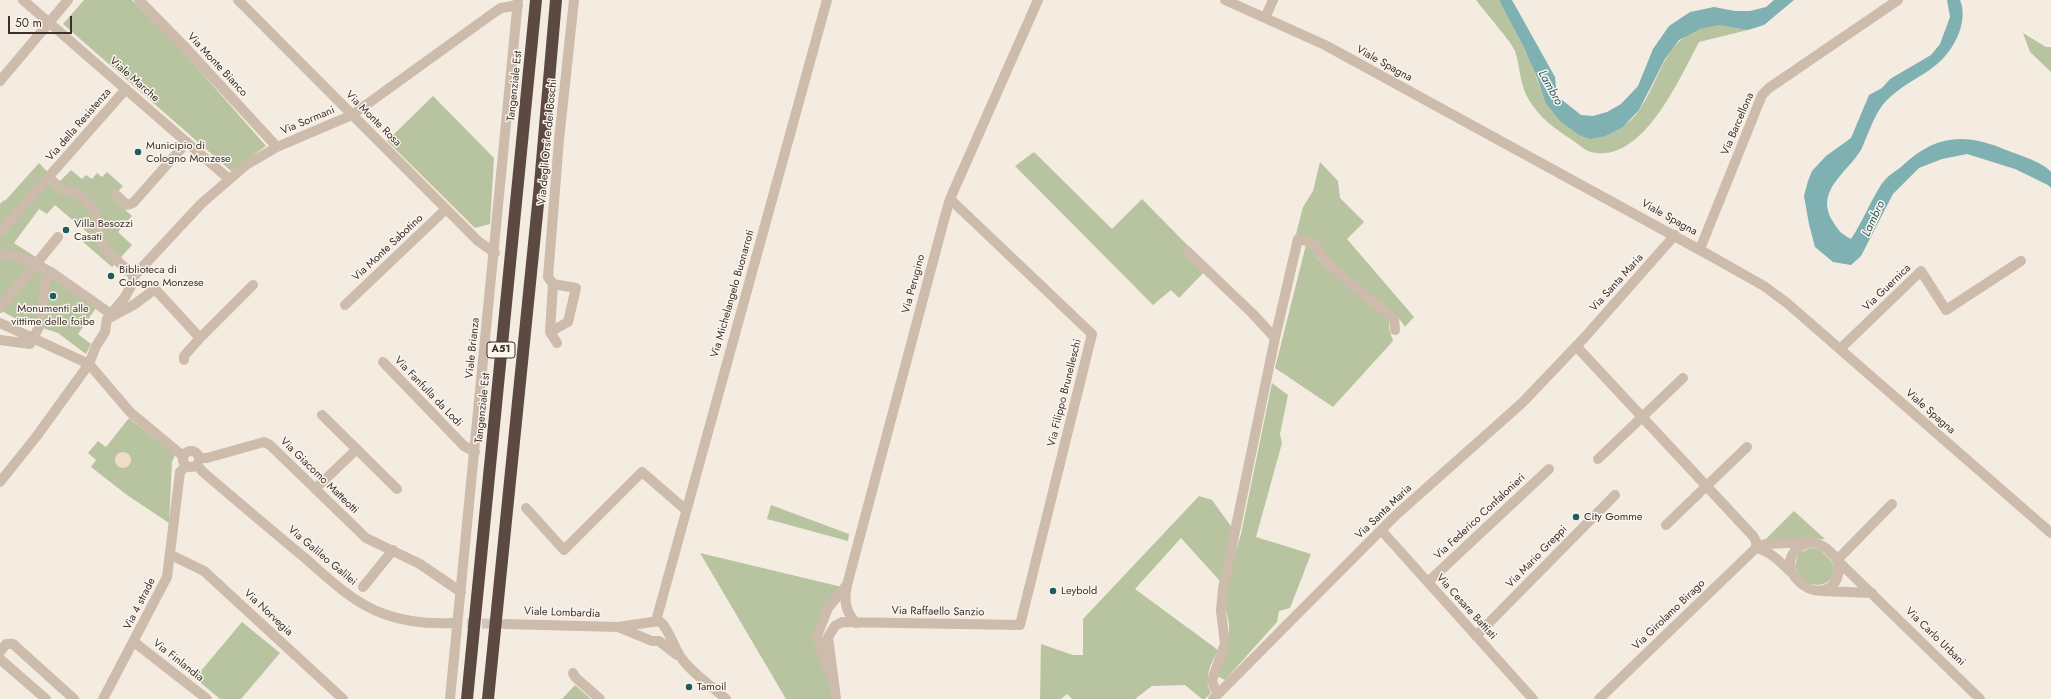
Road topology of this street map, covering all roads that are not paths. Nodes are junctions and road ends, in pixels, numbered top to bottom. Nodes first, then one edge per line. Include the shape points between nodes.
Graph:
1 (23, 0) edge
2 (68, 0) edge
3 (139, 0) edge
4 (238, 0) edge
5 (536, 0) edge
6 (556, 0) edge
7 (561, 0) edge
8 (574, 0) edge
9 (827, 0) edge
10 (1038, 0) edge
11 (1225, 0) edge
12 (1273, 0) edge
13 (1898, 0) edge
14 (518, 2) edge
15 (1265, 18) junction
16 (49, 23) junction
17 (0, 81) edge
18 (126, 89) junction
19 (352, 115) junction
20 (187, 142) junction
21 (277, 147) junction
22 (50, 177) junction
23 (229, 179) junction
24 (540, 184) junction
25 (115, 194) dead end
26 (950, 199) junction
27 (446, 209) junction
28 (0, 232) edge
29 (1675, 235) junction
30 (58, 236) dead end
31 (1700, 249) junction
32 (1186, 251) dead end
33 (2, 253) edge
34 (494, 253) junction
35 (2021, 261) dead end
36 (36, 265) junction
37 (47, 270) junction
38 (133, 281) junction
39 (553, 284) junction
40 (253, 285) dead end
41 (345, 305) dead end
42 (0, 308) edge
43 (109, 316) junction
44 (0, 323) edge
45 (1395, 330) dead end
46 (550, 332) junction
47 (200, 338) junction
48 (1275, 338) junction
49 (33, 339) junction
50 (0, 340) edge
51 (558, 343) dead end
52 (1576, 346) junction
53 (1840, 350) junction
54 (184, 360) dead end
55 (383, 362) dead end
56 (89, 364) junction
57 (1683, 378) dead end
58 (322, 414) dead end
59 (1642, 417) junction
60 (1747, 447) dead end
61 (357, 449) junction
62 (475, 452) junction
63 (1598, 459) dead end
64 (185, 461) junction
65 (198, 461) junction
66 (1549, 469) dead end
67 (0, 482) edge
68 (1706, 486) junction
69 (315, 489) junction
70 (397, 489) dead end
71 (1615, 495) dead end
72 (1892, 504) dead end
73 (526, 508) dead end
74 (686, 510) junction
75 (1666, 525) dead end
76 (1381, 530) junction
77 (2051, 532) edge
78 (1810, 542) junction
79 (1756, 548) junction
80 (393, 550) junction
81 (171, 555) junction
82 (1837, 560) junction
83 (1792, 573) junction
84 (1428, 582) junction
85 (846, 585) junction
86 (363, 587) dead end
87 (1823, 591) junction
88 (461, 592) junction
89 (1872, 593) junction
90 (663, 595) junction
91 (653, 622) junction
92 (452, 623) tunnel mouth
93 (856, 623) junction
94 (505, 624) tunnel mouth
95 (1020, 625) joint
96 (618, 627) junction
97 (666, 630) junction
98 (1476, 636) junction
99 (654, 640) junction
100 (134, 642) junction
101 (0, 652) edge
102 (681, 658) junction
103 (0, 659) edge
104 (573, 673) dead end
105 (835, 696) edge
106 (1216, 696) edge
107 (46, 699) edge
108 (74, 699) edge
109 (103, 699) edge
110 (207, 699) edge
111 (343, 699) edge
112 (450, 699) edge
113 (466, 699) edge
114 (488, 699) edge
115 (600, 699) edge
116 (726, 699) edge
117 (1533, 699) edge
118 (1599, 699) edge
119 (1980, 699) edge

1 - 16 street, Viale Marche
2 - 16 street
3 - 21 street, Via Monte Bianco
4 - 19 street, Via Monte Rosa
5 - 113 highway, Tangenziale Est / A51
6 - 24 highway, A51
7 - 24 highway
8 - 39 street, Via degli Orsi e dei Boschi via 548,277
9 - 74 street, Via Michelangelo Buonarroti
10 - 26 street, Via Perugino
11 - 15 street, Viale Spagna
12 - 15 street
13 - 31 street, Via Barcellona via 1762,95
14 - 19 street, Via Sormani via 492,14
14 - 34 street, Viale Brianza
15 - 29 street, Viale Spagna via 1325,45
16 - 17 street
16 - 18 street, Viale Marche
18 - 20 street, Viale Marche
18 - 22 street, Via della Resistenza
19 - 21 street, Via Sormani
19 - 27 street, Via Monte Rosa
20 - 23 street, Viale Marche
20 - 25 street via 134,203 127,205
21 - 23 street, Via Sormani via 246,165
22 - 28 street, Via della Resistenza
22 - 38 street via 64,191 70,190 82,197 94,210 99,220 100,241
23 - 38 street, Via Sormani via 201,204
24 - 114 highway, A51
26 - 85 street, Via Perugino
26 - 95 street, Via Filippo Brunelleschi via 1092,334
27 - 34 street, Via Monte Rosa
27 - 41 street, Via Monte Sabotino
29 - 31 street, Viale Spagna
29 - 52 street, Via Santa Maria
30 - 36 street
31 - 53 street, Viale Spagna via 1764,286
32 - 48 street
33 - 36 street via 17,256
34 - 62 street, Viale Brianza
35 - 53 street, Via Guernica via 1946,310 1921,271
36 - 37 street
36 - 42 street
37 - 43 street
37 - 49 street via 38,326
38 - 43 street, Via Sormani
39 - 46 street, Via degli Orsi e dei Boschi
39 - 46 street via 576,288 568,322
40 - 47 street
43 - 47 street via 134,304 155,289
43 - 56 street via 105,332
44 - 49 street
45 - 48 street via 1394,319 1329,265 1315,246 1298,239
46 - 51 street
47 - 54 street via 184,356
48 - 106 street via 1223,589 1221,610 1225,644 1212,680
49 - 50 street via 30,344
49 - 56 street
52 - 59 street
52 - 76 street, Via Santa Maria via 1513,411
53 - 77 street, Viale Spagna
55 - 62 street, Via Fanfulla da Lodi via 464,446
56 - 64 street via 130,412
56 - 67 street
57 - 59 street
58 - 61 street
59 - 63 street
59 - 68 street
60 - 68 street
61 - 69 street
61 - 70 street
62 - 88 street, Viale Brianza
64 - 65 street via 192,467
64 - 65 street via 188,452 192,451
64 - 81 street, Via 4 strade via 180,472
65 - 69 street, Via Giacomo Matteotti via 264,442
65 - 92 street, Via Galileo Galilei via 203,472 354,598 384,614 404,620
66 - 84 street, Via Federico Confalonieri
68 - 75 street
68 - 79 street via 1753,536
69 - 80 street, Via Giacomo Matteotti via 366,538
71 - 98 street, Via Mario Greppi
72 - 82 street
73 - 74 street via 564,550 642,472
74 - 90 street, Via Michelangelo Buonarroti
76 - 84 street, Via Cesare Battisti
76 - 106 street, Via Santa Maria
78 - 79 street via 1766,544
78 - 82 street via 1824,547
78 - 83 street via 1794,551 1790,561
79 - 83 street via 1763,549
79 - 118 street, Via Girolamo Birago
80 - 86 street
80 - 88 street, Via Giacomo Matteotti via 441,577
81 - 100 street, Via 4 strade via 165,584
81 - 111 street, Via Norvegia via 204,571
82 - 87 street via 1837,579
82 - 89 street, Via Carlo Urbani
83 - 87 street via 1809,590
84 - 98 street, Via Cesare Battisti
85 - 93 street, Via Perugino via 844,600
85 - 105 street, Via Perugino via 828,608 817,636
87 - 89 street
88 - 112 street, Viale Brianza
89 - 119 street, Via Carlo Urbani
90 - 91 street, Via Michelangelo Buonarroti
90 - 97 street, Via Michelangelo Buonarroti
91 - 96 street, Viale Lombardia
91 - 97 street, Viale Lombardia via 662,623
91 - 99 street via 646,630
93 - 95 street, Via Raffaello Sanzio
93 - 105 street, Via Perugino via 842,622 835,626 828,637
94 - 96 street, Viale Lombardia
96 - 99 street, Viale Lombardia
97 - 99 street via 664,637
97 - 102 street, Viale Lombardia
98 - 117 street, Via Cesare Battisti
99 - 102 street, Viale Lombardia
100 - 109 street, Via 4 strade
100 - 110 street, Via Finlandia
101 - 108 street via 6,644 13,644
102 - 116 street, Viale Lombardia
103 - 107 street
104 - 115 street

